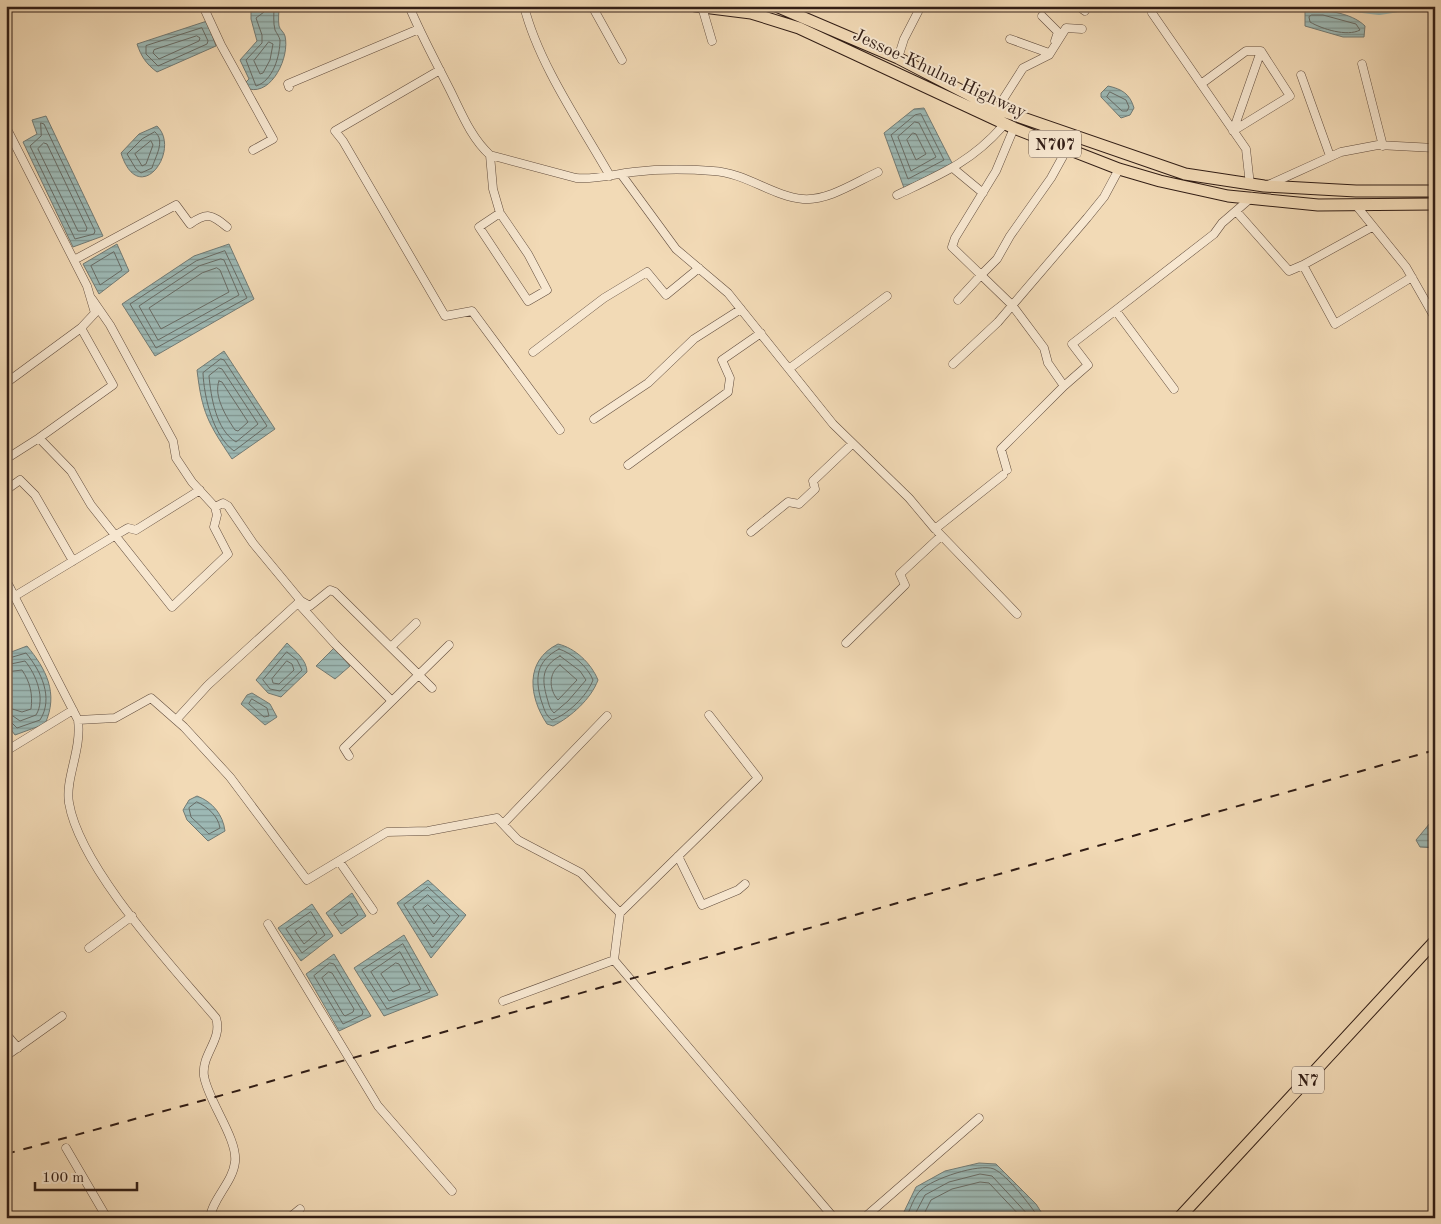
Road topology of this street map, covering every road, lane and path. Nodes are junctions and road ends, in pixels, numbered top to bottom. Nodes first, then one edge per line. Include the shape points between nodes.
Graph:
1 (202, 6) edge
2 (409, 6) edge
3 (524, 6) edge
4 (592, 6) edge
5 (695, 6) edge
6 (776, 6) edge
7 (920, 6) edge
8 (1078, 6) edge
9 (702, 7) edge
10 (1085, 12) dead end
11 (1152, 13) dead end
12 (1042, 16) dead end
13 (418, 29) junction
14 (1082, 29) dead end
15 (1010, 39) dead end
16 (712, 41) dead end
17 (1261, 50) junction
18 (1049, 55) junction
19 (898, 58) junction
20 (622, 60) dead end
21 (1362, 64) dead end
22 (440, 70) junction
23 (1302, 75) dead end
24 (1201, 84) junction
25 (289, 87) dead end
26 (997, 109) junction
27 (6, 127) edge
28 (1002, 127) dead end
29 (1014, 128) junction
30 (1233, 131) junction
31 (1384, 146) junction
32 (1435, 148) edge
33 (1067, 149) junction
34 (253, 150) dead end
35 (490, 155) junction
36 (1330, 156) junction
37 (954, 169) junction
38 (1119, 169) junction
39 (878, 172) dead end
40 (621, 174) junction
41 (610, 176) junction
42 (1250, 185) junction
43 (1264, 186) junction
44 (1435, 191) edge
45 (983, 193) junction
46 (897, 195) dead end
47 (1252, 197) junction
48 (1354, 204) junction
49 (1435, 204) edge
50 (1236, 211) junction
51 (500, 213) junction
52 (227, 227) dead end
53 (1372, 227) junction
54 (74, 260) junction
55 (1303, 265) junction
56 (699, 268) junction
57 (981, 275) junction
58 (1412, 277) junction
59 (887, 296) dead end
60 (92, 299) junction
61 (958, 300) dead end
62 (1012, 305) junction
63 (741, 309) junction
64 (1116, 311) junction
65 (1435, 318) edge
66 (82, 328) junction
67 (762, 334) junction
68 (533, 352) dead end
69 (953, 364) dead end
70 (790, 368) junction
71 (6, 383) edge
72 (1064, 386) junction
73 (1174, 389) dead end
74 (594, 419) dead end
75 (560, 430) dead end
76 (39, 438) junction
77 (852, 444) junction
78 (6, 459) edge
79 (628, 465) dead end
80 (6, 490) edge
81 (200, 490) junction
82 (215, 507) junction
83 (935, 529) junction
84 (751, 532) dead end
85 (116, 535) junction
86 (941, 536) junction
87 (73, 561) junction
88 (6, 580) edge
89 (15, 596) junction
90 (1017, 614) dead end
91 (416, 623) dead end
92 (846, 643) dead end
93 (449, 645) dead end
94 (391, 647) junction
95 (418, 675) junction
96 (432, 688) dead end
97 (393, 700) junction
98 (73, 710) junction
99 (709, 715) dead end
100 (607, 716) dead end
101 (78, 720) junction
102 (176, 720) junction
103 (6, 750) edge
104 (349, 756) dead end
105 (503, 824) junction
106 (678, 856) junction
107 (339, 861) junction
108 (745, 884) dead end
109 (373, 910) dead end
110 (620, 913) junction
111 (132, 916) junction
112 (268, 924) dead end
113 (1434, 942) edge
114 (89, 948) dead end
115 (614, 960) junction
116 (1435, 963) edge
117 (503, 1001) dead end
118 (62, 1016) dead end
119 (6, 1034) edge
120 (18, 1048) junction
121 (6, 1056) edge
122 (979, 1118) dead end
123 (66, 1148) dead end
124 (452, 1191) dead end
125 (300, 1210) dead end
126 (107, 1218) edge
127 (210, 1218) edge
128 (289, 1218) edge
129 (834, 1218) edge
130 (864, 1218) edge
131 (1179, 1218) edge

1 - 34 street via 273,139
2 - 13 street
3 - 41 street via 530,28 556,80
4 - 20 street
5 - 9 highway, Jessoe-Khulna Highway / N707
6 - 19 highway, Jessoe-Khulna Highway / N707
7 - 19 street
8 - 10 street
9 - 16 street
9 - 29 highway, Jessoe-Khulna Highway / N707 via 751,12 799,28
11 - 24 street
12 - 18 street via 1058,32
13 - 22 street
13 - 25 street via 288,84
14 - 18 street via 1066,28
15 - 18 street
17 - 24 street via 1246,51
17 - 30 street
17 - 30 street via 1290,96
18 - 26 street via 1024,68
19 - 26 highway, Jessoe-Khulna Highway / N707
21 - 31 street
22 - 35 street via 473,135
22 - 75 street via 334,130 343,140 446,316 472,311
23 - 36 street
24 - 30 street
26 - 42 highway, Jessoe-Khulna Highway / N707 via 1185,174
27 - 54 street
28 - 37 street via 984,147
29 - 33 highway, Jessoe-Khulna Highway / N707
29 - 45 street
30 - 42 street via 1246,149
31 - 32 street
31 - 36 street
33 - 38 highway, Jessoe-Khulna Highway / N707
33 - 57 street via 997,259
35 - 41 street via 576,178
35 - 51 street via 493,189
36 - 43 street
37 - 45 street
37 - 46 street
38 - 47 highway, Jessoe-Khulna Highway / N707 via 1228,196
38 - 62 street via 1104,197
39 - 40 street via 824,196 803,199 735,173 712,170
40 - 41 street
40 - 56 street via 676,249
42 - 43 highway, Jessoe-Khulna Highway / N707
43 - 44 highway, Jessoe-Khulna Highway / N707
45 - 57 street via 952,247
47 - 48 highway, Jessoe-Khulna Highway / N707 via 1318,205
47 - 50 street
48 - 49 highway, Jessoe-Khulna Highway / N707
48 - 53 street
50 - 55 street via 1289,271
50 - 64 street via 1214,234
51 - 51 street via 548,290 528,301 479,227
52 - 54 street via 214,217 202,216 190,224 176,205
53 - 55 street
53 - 58 street
54 - 60 street
55 - 58 street via 1335,324
56 - 63 street
56 - 68 street via 666,295 646,272 604,298
57 - 61 street
57 - 62 street
58 - 65 street
59 - 70 street
60 - 66 street via 95,313
60 - 81 street via 110,325 173,441 176,458
62 - 69 street
62 - 72 street via 1044,348 1048,363
63 - 67 street
63 - 74 street via 694,338 648,383
64 - 72 street via 1072,344 1088,365
64 - 73 street
66 - 71 street
66 - 76 street via 113,385
67 - 70 street
67 - 79 street via 722,360 730,378 728,392
70 - 77 street
72 - 83 street via 1001,449 1005,473
76 - 78 street
76 - 85 street via 71,471 91,505
77 - 83 street via 909,498
77 - 84 street via 813,481 815,489 799,504 788,502
80 - 87 street via 20,480 30,490
81 - 82 street
81 - 85 street via 136,530 128,528
82 - 85 street via 214,527 228,554 172,607
82 - 94 street via 223,503 228,506 259,550 306,606 330,590 335,592
83 - 86 street
85 - 87 street
86 - 90 street
86 - 92 street via 900,574 905,585
87 - 89 street
88 - 89 street
89 - 98 street
91 - 94 street
93 - 95 street
94 - 95 street
95 - 96 street
95 - 97 street
97 - 102 street via 335,644 299,603 208,685
97 - 104 street via 344,748
98 - 101 street
98 - 103 street
99 - 106 street via 758,778
100 - 105 street
101 - 102 street via 115,718 151,698
101 - 111 street via 79,743 68,800 71,813 78,834 91,856
102 - 107 street via 230,777 308,880
105 - 107 street via 497,818 428,831 387,832
105 - 110 street via 518,840 581,873
106 - 108 street via 702,905
106 - 110 street
107 - 109 street
110 - 115 street
111 - 114 street
111 - 127 street via 216,1018 216,1040 203,1065 205,1080 231,1142 235,1162
112 - 124 street via 378,1106
113 - 116 street
113 - 131 highway, N7
115 - 117 street
115 - 129 street
118 - 120 street
119 - 120 street
120 - 121 street
122 - 130 street
123 - 126 street
125 - 128 street

